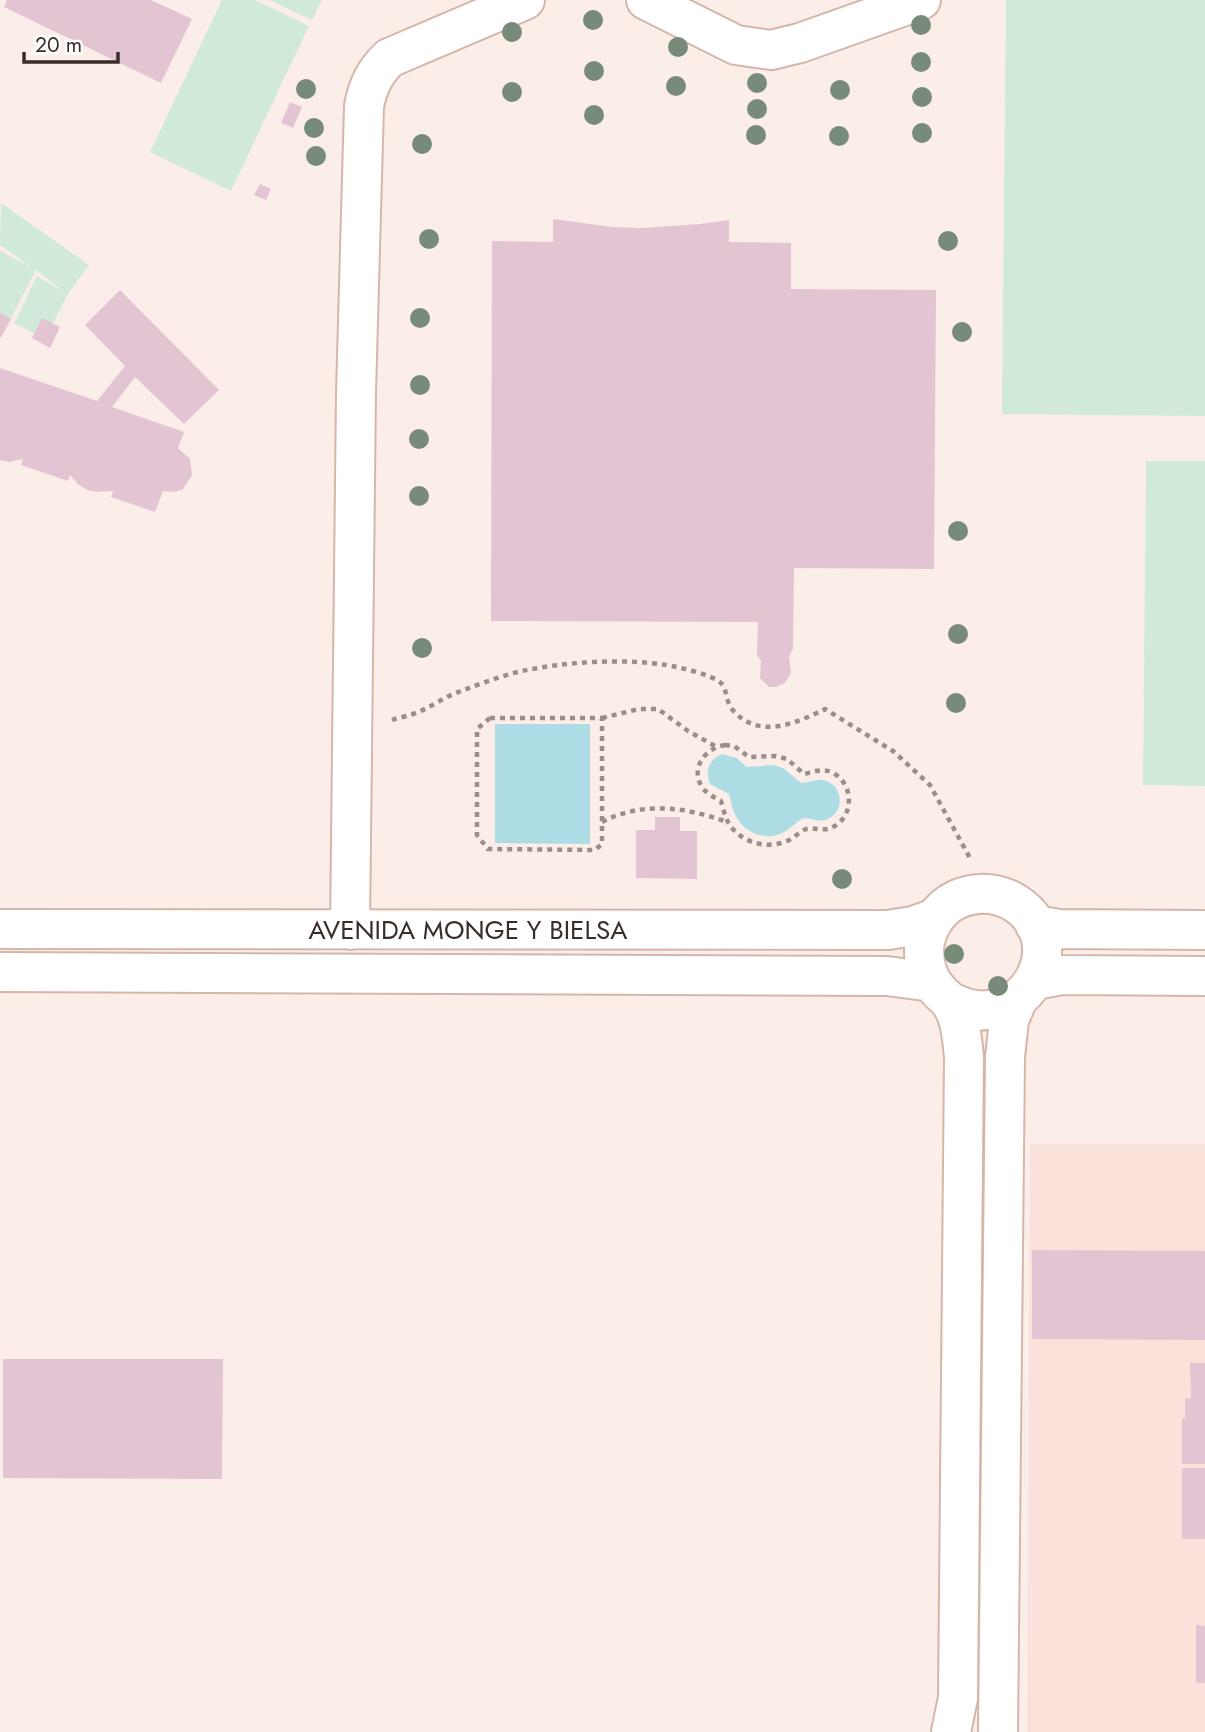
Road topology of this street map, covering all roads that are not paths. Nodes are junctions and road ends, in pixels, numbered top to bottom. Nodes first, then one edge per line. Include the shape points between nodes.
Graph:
1 (525, 0) edge
2 (646, 0) edge
3 (922, 0) edge
4 (832, 15) edge
5 (935, 918) junction
6 (1035, 925) junction
7 (0, 929) edge
8 (350, 930) junction
9 (1205, 930) edge
10 (0, 972) edge
11 (1205, 976) edge
12 (1026, 990) junction
13 (940, 991) junction
14 (951, 1732) edge
15 (998, 1732) edge

1 - 8 street via 389,58 376,71 364,106
2 - 4 street via 736,45 771,50
3 - 4 street
5 - 6 street via 955,901 994,894 1018,905
5 - 8 street, AVENIDA MONGE Y BIELSA via 888,930
5 - 13 street via 924,950
6 - 9 street
6 - 12 street via 1042,953
7 - 8 street, AVENIDA MONGE Y BIELSA
10 - 13 street, AVENIDA MONGE Y BIELSA via 887,975
11 - 12 street via 1062,975
12 - 13 street via 997,1009 976,1011 962,1008
12 - 15 street via 1005,1037
13 - 14 street via 958,1020 964,1057 958,1698

